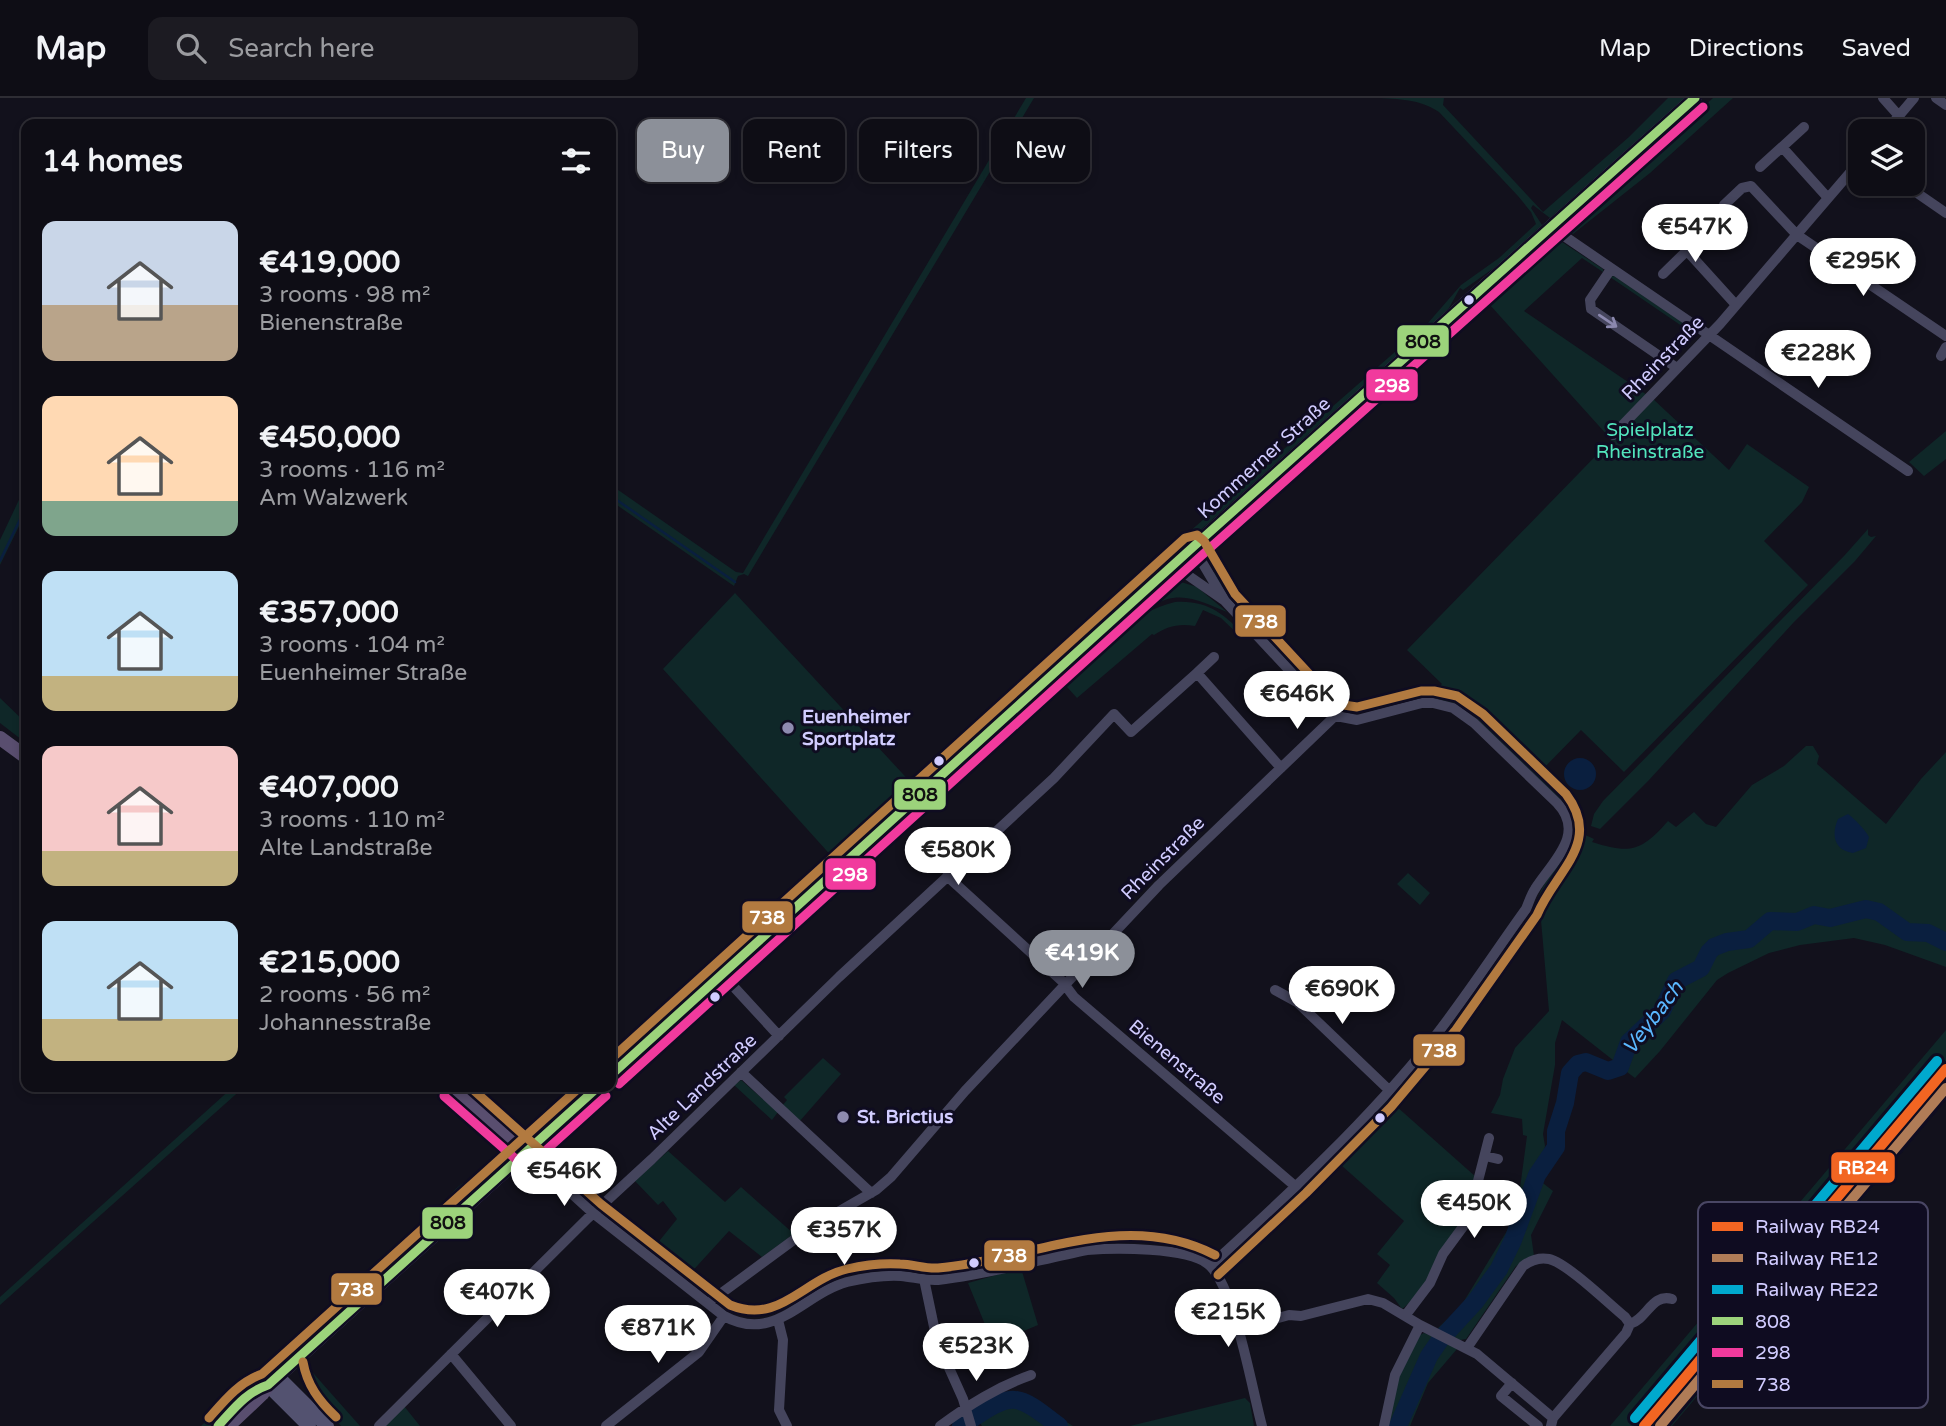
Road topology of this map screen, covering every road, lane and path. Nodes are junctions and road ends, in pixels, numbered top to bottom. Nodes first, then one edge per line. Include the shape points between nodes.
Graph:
1 (1695, 98) edge
2 (1883, 98) edge
3 (1914, 98) edge
4 (1936, 98) edge
5 (1946, 105) edge
6 (1899, 116) junction
7 (1896, 119) edge
8 (1804, 127) dead end
9 (1782, 147) junction
10 (1760, 167) dead end
11 (1848, 175) edge
12 (1921, 196) edge
13 (1828, 198) junction
14 (1724, 205) dead end
15 (1946, 213) edge
16 (1551, 227) junction
17 (1706, 232) dead end
18 (1797, 235) junction
19 (1687, 251) junction
20 (1611, 269) junction
21 (1663, 274) dead end
22 (1736, 305) junction
23 (1710, 335) junction
24 (1946, 336) edge
25 (1677, 368) junction
26 (1613, 435) dead end
27 (1908, 471) dead end
28 (1193, 547) junction
29 (1173, 565) junction
30 (1225, 601) junction
31 (1214, 657) dead end
32 (1197, 673) junction
33 (1334, 717) junction
34 (0, 738) edge
35 (21, 753) edge
36 (1281, 768) junction
37 (947, 876) junction
38 (722, 974) junction
39 (1065, 985) junction
40 (1275, 990) dead end
41 (779, 1036) junction
42 (616, 1070) edge
43 (741, 1072) junction
44 (1389, 1090) junction
45 (458, 1092) edge
46 (592, 1092) edge
47 (1489, 1138) dead end
48 (526, 1152) junction
49 (1485, 1156) junction
50 (1498, 1159) dead end
51 (1295, 1186) junction
52 (871, 1193) junction
53 (593, 1213) junction
54 (1210, 1266) junction
55 (924, 1279) junction
56 (1672, 1299) dead end
57 (708, 1303) junction
58 (724, 1316) junction
59 (1405, 1316) junction
60 (778, 1320) junction
61 (1630, 1324) junction
62 (1420, 1325) junction
63 (1238, 1329) junction
64 (1467, 1348) junction
65 (451, 1354) junction
66 (290, 1364) junction
67 (1031, 1375) dead end
68 (272, 1381) junction
69 (1512, 1383) junction
70 (312, 1410) junction
71 (966, 1411) junction
72 (1552, 1422) edge
73 (218, 1426) edge
74 (228, 1426) edge
75 (309, 1426) edge
76 (327, 1426) edge
77 (379, 1426) edge
78 (510, 1426) edge
79 (606, 1426) edge
80 (787, 1426) edge
81 (940, 1426) edge
82 (971, 1426) edge
83 (1262, 1426) edge
84 (1384, 1426) edge
85 (1538, 1426) edge

1 - 16 main road, Kommerner Straße
2 - 6 street
3 - 6 street
4 - 5 street
6 - 7 street
8 - 9 street
9 - 10 street
9 - 13 street
11 - 13 street, Rheinstraße
12 - 15 street
13 - 18 street, Rheinstraße
14 - 18 street via 1742,188 1751,186
16 - 20 street
16 - 28 main road, Kommerner Straße
17 - 19 street
18 - 22 street, Rheinstraße
18 - 24 street
19 - 21 street
19 - 22 street
20 - 23 street
20 -> 25 street via 1590,300 1591,309
22 - 23 street, Rheinstraße
23 - 25 street, Rheinstraße
23 - 27 street
25 - 26 street, Rheinstraße
28 - 29 main road, Kommerner Straße
28 - 30 street
29 - 30 street
29 - 38 main road, Kommerner Straße
30 - 33 street
31 - 32 street
32 - 36 street
32 - 37 street, Alte Landstraße via 1131,732 1114,714 1054,778
33 - 36 street, Rheinstraße
33 - 44 street via 1357,720 1422,703 1453,708 1557,803 1570,827 1567,841 1526,909 1438,1032
34 - 35 main road
36 - 39 street, Rheinstraße via 1184,859
37 - 39 street, Bienenstraße
37 - 41 street, Alte Landstraße
38 - 41 street, Alte Landstraße
38 - 42 main road, Kommerner Straße
39 - 51 street, Bienenstraße
39 - 52 street, Rheinstraße via 965,1091 899,1170
40 - 44 street via 1297,1003
41 - 43 street, Alte Landstraße
43 - 52 street
43 - 53 street, Alte Landstraße
44 - 51 street
45 - 48 main road
46 - 48 main road
47 - 49 street
48 - 53 street
48 - 66 main road
49 - 50 street
49 - 59 street via 1468,1220
51 - 54 street
52 - 57 street, Rheinstraße via 810,1228
53 - 57 street
53 - 65 street, Alte Landstraße
54 - 55 street via 1169,1252 1108,1249
54 - 63 street
55 - 60 street via 886,1276 849,1282
55 - 71 street via 937,1340
56 - 61 street via 1659,1299
57 - 58 street
58 - 60 street via 757,1324
58 - 79 street via 699,1352
59 - 62 street
59 - 63 street via 1368,1299
60 - 80 street via 783,1340 779,1410
61 - 64 street via 1560,1264 1538,1259 1519,1270
61 - 72 street
62 - 64 street
62 - 84 street via 1395,1375
63 - 83 street
64 - 69 street
65 - 77 street, Alte Landstraße
65 - 78 street
66 - 68 main road
66 - 70 main road via 296,1387
67 - 71 street via 1002,1386
68 - 70 main road
68 - 73 main road via 257,1387
68 - 74 main road
68 - 75 main road
69 - 72 street
69 - 85 street via 1501,1396
70 - 76 main road
71 - 81 street
71 - 82 street

